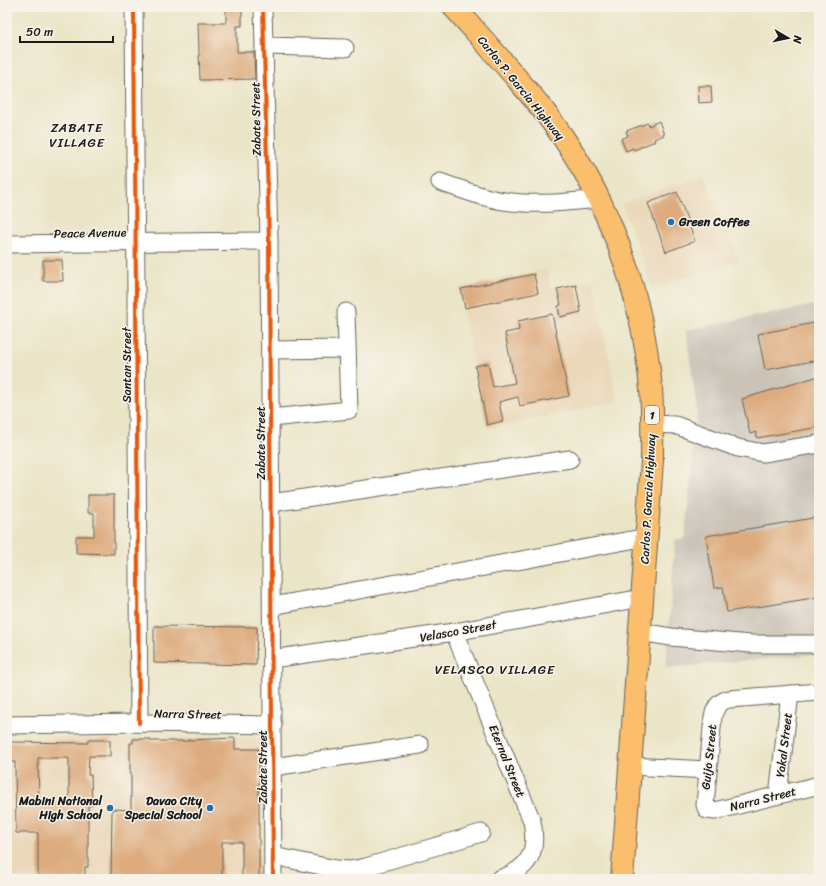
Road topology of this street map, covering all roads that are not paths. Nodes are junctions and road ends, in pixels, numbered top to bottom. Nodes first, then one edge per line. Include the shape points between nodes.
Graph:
1 (134, 7) edge
2 (263, 7) edge
3 (454, 7) edge
4 (264, 46) junction
5 (345, 48) dead end
6 (440, 182) dead end
7 (599, 199) junction
8 (269, 241) junction
9 (136, 243) junction
10 (7, 244) edge
11 (346, 312) dead end
12 (347, 349) junction
13 (270, 350) junction
14 (271, 418) junction
15 (652, 424) junction
16 (819, 444) edge
17 (570, 459) dead end
18 (271, 503) junction
19 (647, 537) junction
20 (642, 598) junction
21 (272, 606) junction
22 (454, 632) junction
23 (640, 632) junction
24 (819, 644) edge
25 (272, 660) junction
26 (819, 692) edge
27 (790, 694) junction
28 (7, 714) edge
29 (139, 723) junction
30 (7, 724) edge
31 (273, 725) junction
32 (420, 745) dead end
33 (630, 766) junction
34 (273, 768) junction
35 (708, 770) junction
36 (819, 785) edge
37 (778, 795) junction
38 (707, 810) joint
39 (481, 833) dead end
40 (273, 856) junction
41 (368, 873) edge
42 (273, 879) edge
43 (499, 879) edge
44 (622, 879) edge

1 - 9 street, Santan Street
2 - 4 street, Zabate Street
3 - 7 highway, Carlos P. Garcia Highway / 1 via 543,111 580,165
4 - 5 street
4 - 8 street, Zabate Street
6 - 7 street via 504,201 538,204
7 - 15 highway, Carlos P. Garcia Highway / 1 via 628,270 639,309 651,389
8 - 9 street, Peace Avenue
8 - 13 street, Zabate Street
9 - 10 street, Peace Avenue
9 - 29 street, Santan Street
11 - 12 street
12 - 13 street
12 - 14 street via 349,410
13 - 14 street, Zabate Street
14 - 18 street, Zabate Street
15 - 16 street via 675,425 738,448 763,453
15 - 19 highway, Carlos P. Garcia Highway / 1
17 - 18 street
18 - 21 street, Zabate Street
19 - 20 highway, Carlos P. Garcia Highway / 1
19 - 21 street
20 - 22 street, Velasco Street
20 - 23 highway, Carlos P. Garcia Highway / 1
21 - 25 street, Zabate Street
22 - 25 street, Velasco Street
22 - 43 street, Eternal Street via 532,821 534,843 527,863 519,870
23 - 24 street via 751,644
23 - 33 highway, Carlos P. Garcia Highway / 1
25 - 31 street, Zabate Street
26 - 27 street
27 - 35 street, Guijo Street via 729,699 718,704 714,712
27 - 37 street, Yakal Street
28 - 30 street
29 - 30 street, Narra Street
29 - 31 street, Narra Street
31 - 34 street, Zabate Street
32 - 34 street
33 - 35 street
33 - 44 highway, Carlos P. Garcia Highway / 1
34 - 40 street, Zabate Street
35 - 38 street, Guijo Street via 705,802
36 - 37 street, Narra Street
37 - 38 street, Narra Street via 715,811
39 - 41 street
40 - 41 street
40 - 42 street, Zabate Street

